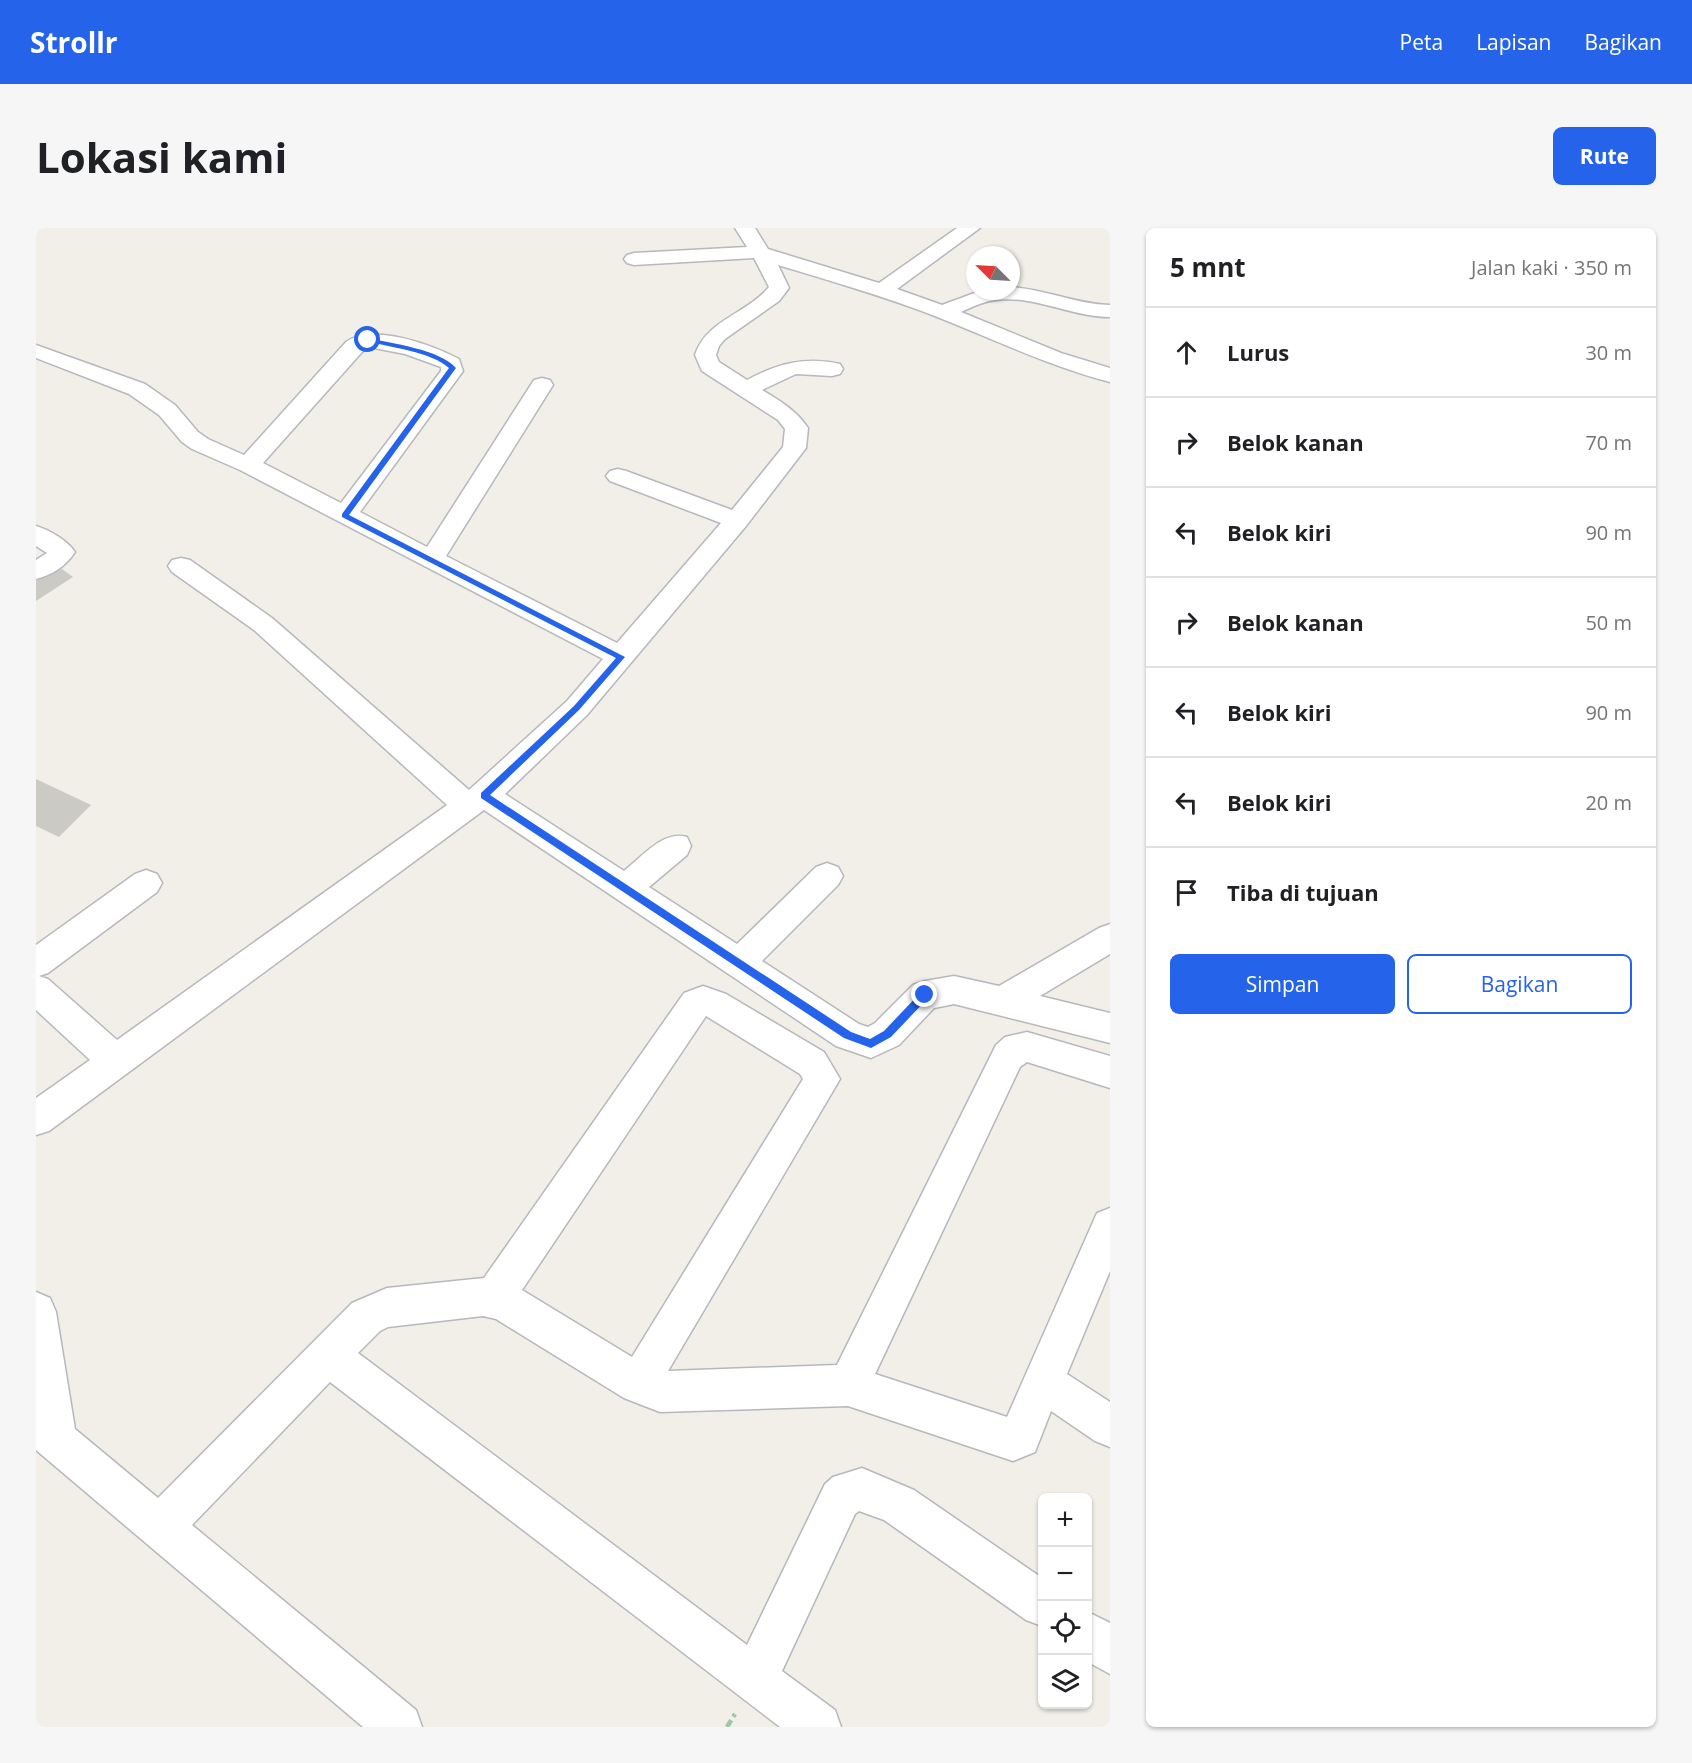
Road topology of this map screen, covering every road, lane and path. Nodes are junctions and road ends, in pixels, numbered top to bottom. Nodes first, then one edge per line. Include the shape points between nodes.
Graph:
1 (745, 228) edge
2 (970, 228) edge
3 (758, 252) junction
4 (634, 259) dead end
5 (882, 290) junction
6 (1110, 310) edge
7 (943, 312) junction
8 (36, 351) edge
9 (832, 369) dead end
10 (1110, 375) edge
11 (542, 385) dead end
12 (746, 389) junction
13 (248, 465) junction
14 (618, 476) dead end
15 (345, 515) junction
16 (737, 520) junction
17 (36, 534) edge
18 (431, 560) junction
19 (181, 566) dead end
20 (36, 571) edge
21 (621, 657) junction
22 (476, 801) junction
23 (676, 846) dead end
24 (827, 876) dead end
25 (146, 883) dead end
26 (626, 888) junction
27 (1110, 938) edge
28 (36, 963) edge
29 (739, 963) junction
30 (36, 989) edge
31 (1001, 1002) junction
32 (1110, 1028) edge
33 (115, 1060) junction
34 (1110, 1072) edge
35 (36, 1119) edge
36 (1107, 1241) edge
37 (493, 1299) junction
38 (36, 1312) edge
39 (329, 1356) junction
40 (1043, 1382) junction
41 (638, 1384) junction
42 (848, 1386) junction
43 (1110, 1426) edge
44 (46, 1431) edge
45 (160, 1527) junction
46 (1038, 1601) edge
47 (1092, 1638) edge
48 (1110, 1651) edge
49 (754, 1679) junction
50 (399, 1727) edge
51 (818, 1727) edge

1 - 3 street
2 - 5 street
3 - 4 street
3 - 5 street
3 - 12 street via 778,281 776,295 716,334 705,350 710,366
5 - 7 street
6 - 7 street via 1005,293 990,294
7 - 10 street via 1053,358
8 - 13 street via 137,389 167,410 200,444
9 - 12 street via 797,365
11 - 18 street
12 - 16 street via 794,422 797,435 794,448
13 - 15 street
13 - 15 street via 363,341 385,343 451,364 452,371
14 - 16 street
15 - 18 street
16 - 21 street
17 - 20 street via 62,552
18 - 21 street
19 - 22 street via 263,624
21 - 22 street via 576,708
22 - 26 street
22 - 33 street
23 - 26 street
24 - 29 street
25 - 28 street
26 - 29 street
27 - 31 street
29 - 31 street via 848,1035 871,1044 887,1034 925,995 954,990
30 - 33 street
31 - 32 street
33 - 35 street
34 - 42 street via 1027,1047 1017,1048 1008,1056
36 - 40 street
37 - 39 street via 387,1308 366,1317
37 - 41 street via 503,1301
37 - 41 street via 696,1003 714,1004 812,1063 823,1079
38 - 44 street
39 - 45 street
39 - 49 street
40 - 42 street via 1020,1437 1013,1440
40 - 43 street
41 - 42 street via 660,1392
44 - 45 street
45 - 50 street
46 - 49 street via 899,1505 862,1489 848,1492 840,1499
47 - 48 street
49 - 51 street

